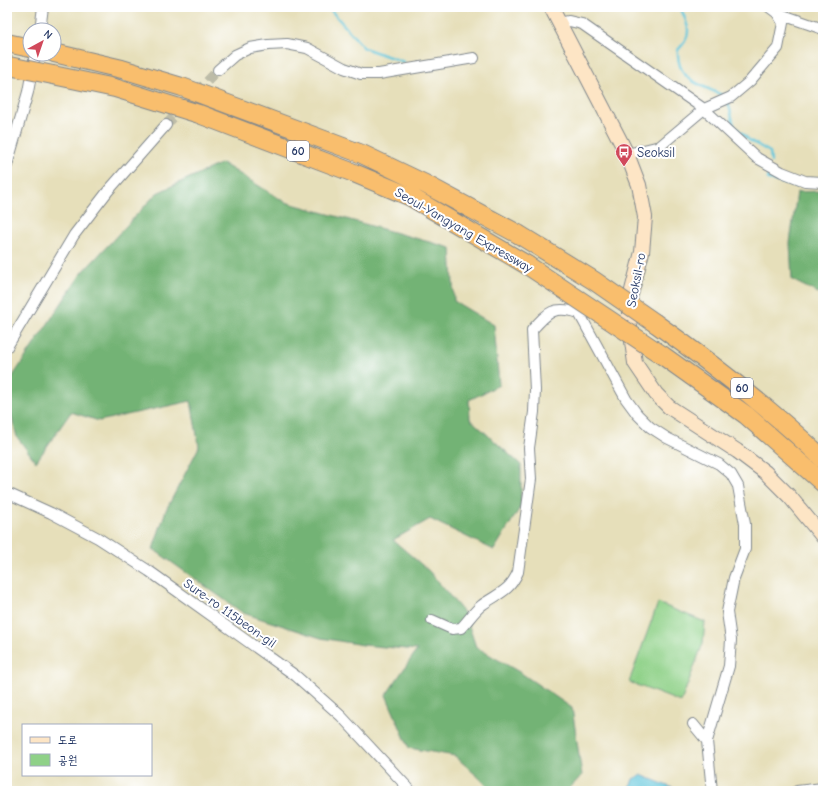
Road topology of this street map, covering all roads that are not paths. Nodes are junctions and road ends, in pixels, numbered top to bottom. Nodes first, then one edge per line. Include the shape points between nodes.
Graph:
1 (43, 7) edge
2 (551, 7) edge
3 (776, 9) edge
4 (41, 22) edge
5 (559, 23) junction
6 (823, 29) edge
7 (10, 44) edge
8 (22, 46) edge
9 (62, 55) edge
10 (474, 58) dead end
11 (34, 62) edge
12 (8, 66) edge
13 (218, 70) tunnel mouth
14 (704, 109) junction
15 (166, 125) tunnel mouth
16 (627, 154) junction
17 (7, 165) edge
18 (823, 182) edge
19 (579, 313) junction
20 (629, 320) junction
21 (7, 347) edge
22 (823, 459) edge
23 (823, 483) edge
24 (7, 493) edge
25 (823, 537) edge
26 (432, 620) dead end
27 (693, 724) dead end
28 (707, 741) junction
29 (823, 788) edge
30 (411, 791) edge
31 (712, 791) edge
32 (797, 791) edge

1 - 4 street
2 - 5 main road, Seoksil-ro
3 - 6 street
3 - 14 street via 783,23 778,48 750,81 731,97
5 - 14 street via 569,21 582,24
5 - 16 main road, Seoksil-ro
7 - 8 highway
9 - 22 highway, Seoul-Yangyang Expressway / 60, bridge via 182,87 362,154 425,184 518,234 593,280 708,360 796,433
10 - 13 street via 379,74 361,74 307,48 268,44 235,55
11 - 17 street via 28,92
12 - 23 highway, Seoul-Yangyang Expressway / 60, bridge via 115,88 199,114 410,197 527,265 662,355 746,415
14 - 16 street via 660,146
14 - 18 street via 757,158 805,181
15 - 21 street via 108,191 74,235
16 - 20 main road, Seoksil-ro via 639,185 645,217 642,252 629,302
19 - 20 street via 601,311 622,322
19 - 26 street via 567,309 555,310 547,314 532,330 535,390 529,448 531,479 516,578 504,593 482,606 461,628 452,629
19 - 28 street via 626,399 637,414 650,427 667,438 719,464 731,474 738,486 745,524 745,549 734,578 727,612 731,640 729,666
20 - 25 main road, Seoksil-ro via 635,363 656,394 669,407 765,472 790,497
24 - 30 street, Sure-ro 115beon-gil via 98,538 149,571 296,676 341,716
27 - 28 street
28 - 31 street
29 - 32 street

